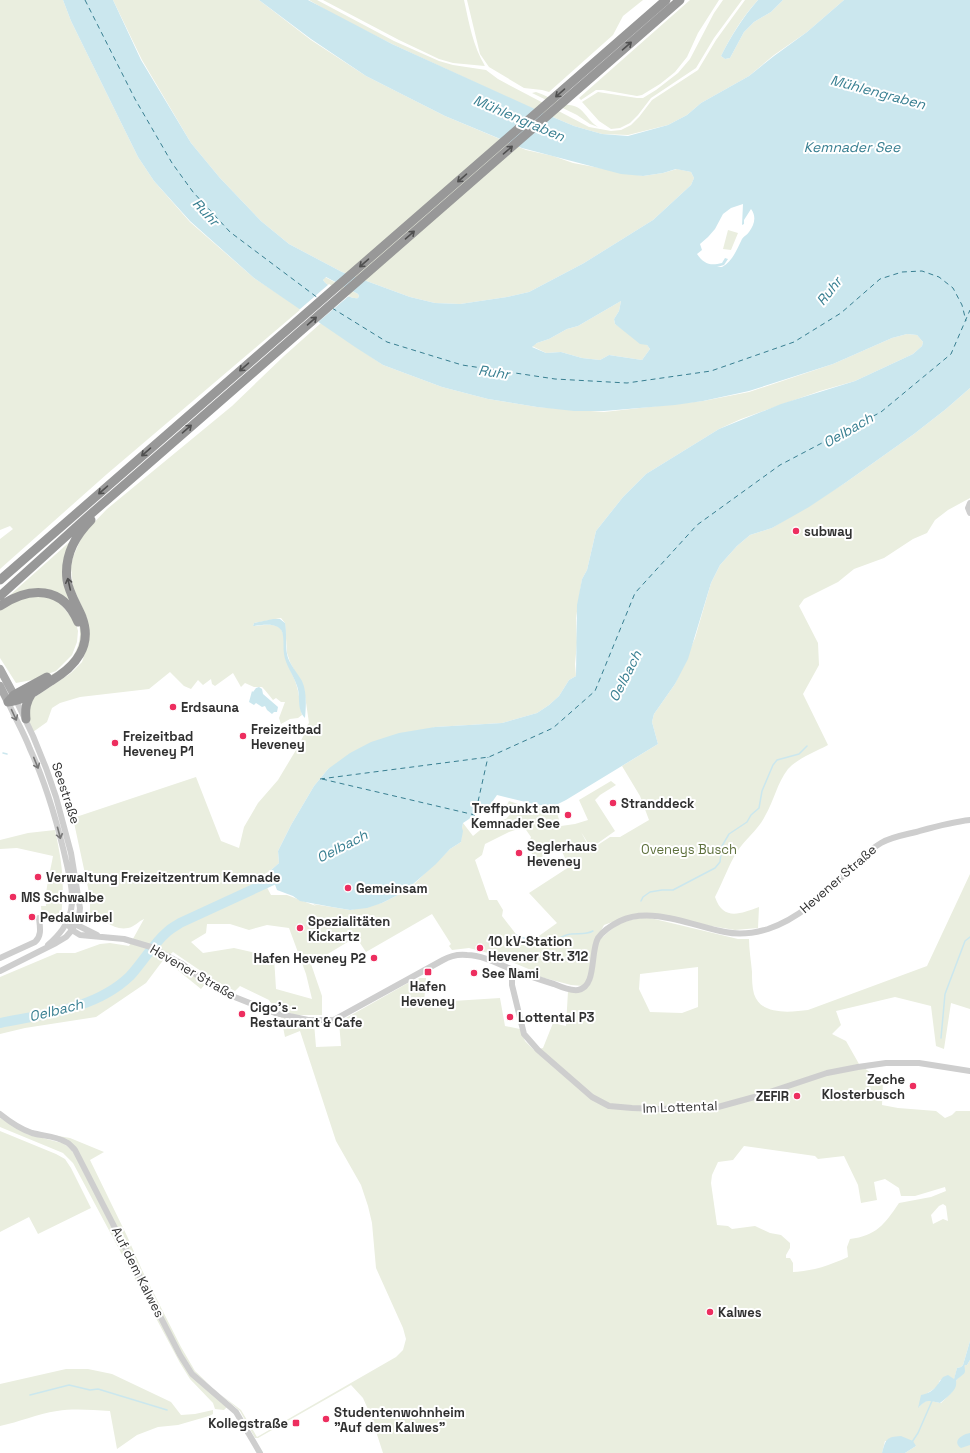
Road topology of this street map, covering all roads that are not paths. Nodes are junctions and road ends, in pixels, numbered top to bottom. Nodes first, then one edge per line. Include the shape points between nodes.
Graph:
1 (666, 0) edge
2 (680, 0) edge
3 (126, 483) junction
4 (970, 503) edge
5 (970, 513) edge
6 (0, 579) edge
7 (0, 596) edge
8 (0, 606) edge
9 (0, 670) edge
10 (0, 686) edge
11 (32, 693) junction
12 (13, 699) junction
13 (26, 719) junction
14 (970, 820) edge
15 (39, 918) dead end
16 (67, 923) junction
17 (75, 924) junction
18 (72, 930) junction
19 (100, 936) junction
20 (40, 952) junction
21 (0, 958) edge
22 (512, 970) junction
23 (0, 971) edge
24 (970, 1071) edge
25 (0, 1114) edge
26 (260, 1453) edge

1 -> 6 highway
3 -> 2 highway
3 - 7 highway
11 -> 3 highway via 68,671 81,654 85,631 67,581 69,554 80,532 118,495
4 - 5 street
8 - 12 highway via 29,593 52,594 65,602 78,624 77,648 67,664
9 - 12 main road, Seestraße
10 - 12 main road, Seestraße
11 - 12 highway
11 - 13 highway via 27,704
12 - 13 street, Seestraße
12 -> 16 street, Seestraße via 42,776 61,840 71,886 72,901
13 - 17 street, Seestraße via 50,780 68,839 80,903 79,917
14 - 22 street, Hevener Straße via 950,822 881,843 805,910 788,921 768,929 726,932 672,919 634,916 610,927 598,938 590,980 584,988 573,990 561,987
15 - 21 street via 39,938
16 - 17 street
16 - 18 street
16 - 20 street via 58,936
17 - 18 street, Seestraße
17 - 19 street
18 - 19 street, Hevener Straße via 80,935
18 - 20 street via 62,940
19 - 22 street, Hevener Straße via 124,939 160,951 227,994 275,1013 308,1020 334,1020 442,960 456,955 474,956
20 - 23 street
22 - 24 street, Im Lottental via 512,985 524,1034 538,1050 592,1097 609,1106 660,1109 718,1107 827,1073 880,1064 918,1063
25 - 26 street, Auf dem Kalwes via 22,1129 60,1139 75,1150 180,1355 192,1374 236,1412

